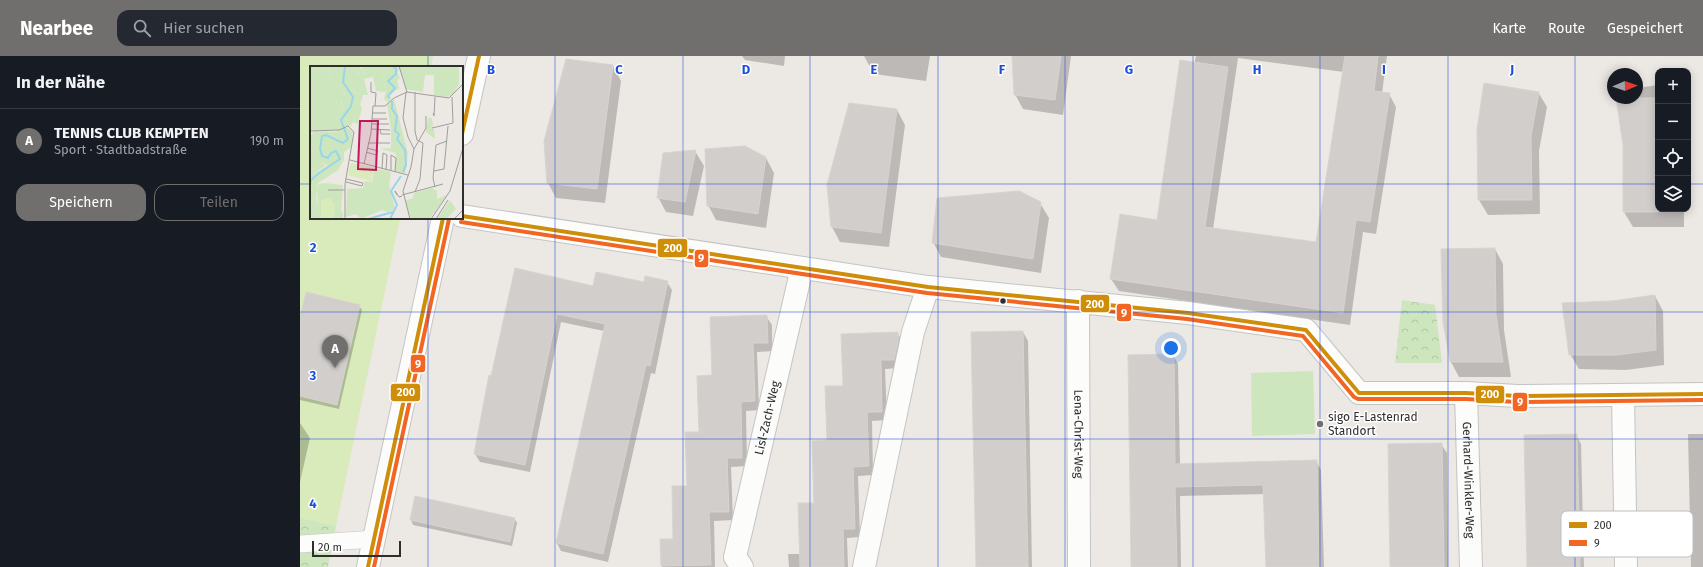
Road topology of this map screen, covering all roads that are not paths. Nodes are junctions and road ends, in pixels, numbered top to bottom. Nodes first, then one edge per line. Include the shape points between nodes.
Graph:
1 (479, 56) edge
2 (463, 129) edge
3 (463, 216) edge
4 (444, 219) edge
5 (802, 268) junction
6 (928, 287) junction
7 (1078, 301) junction
8 (1466, 393) junction
9 (1703, 394) edge
10 (1623, 395) junction
11 (1625, 511) edge
12 (374, 539) junction
13 (300, 544) edge
14 (1626, 557) edge
15 (368, 567) edge
16 (742, 567) edge
17 (864, 567) edge
18 (1079, 567) edge
19 (1471, 567) edge
20 (1626, 567) edge

1 - 2 street
3 - 5 street
4 - 12 street
5 - 6 street
5 - 16 street, Lisl-Zach-Weg via 735,557
6 - 7 street
6 - 17 street via 913,332
7 - 8 street via 1306,330 1359,393
7 - 18 street, Lena-Christ-Weg
8 - 10 street via 1517,396
8 - 19 street, Gerhard-Winkler-Weg
9 - 10 street
10 - 11 street
12 - 13 lane
12 - 15 street
14 - 20 street

